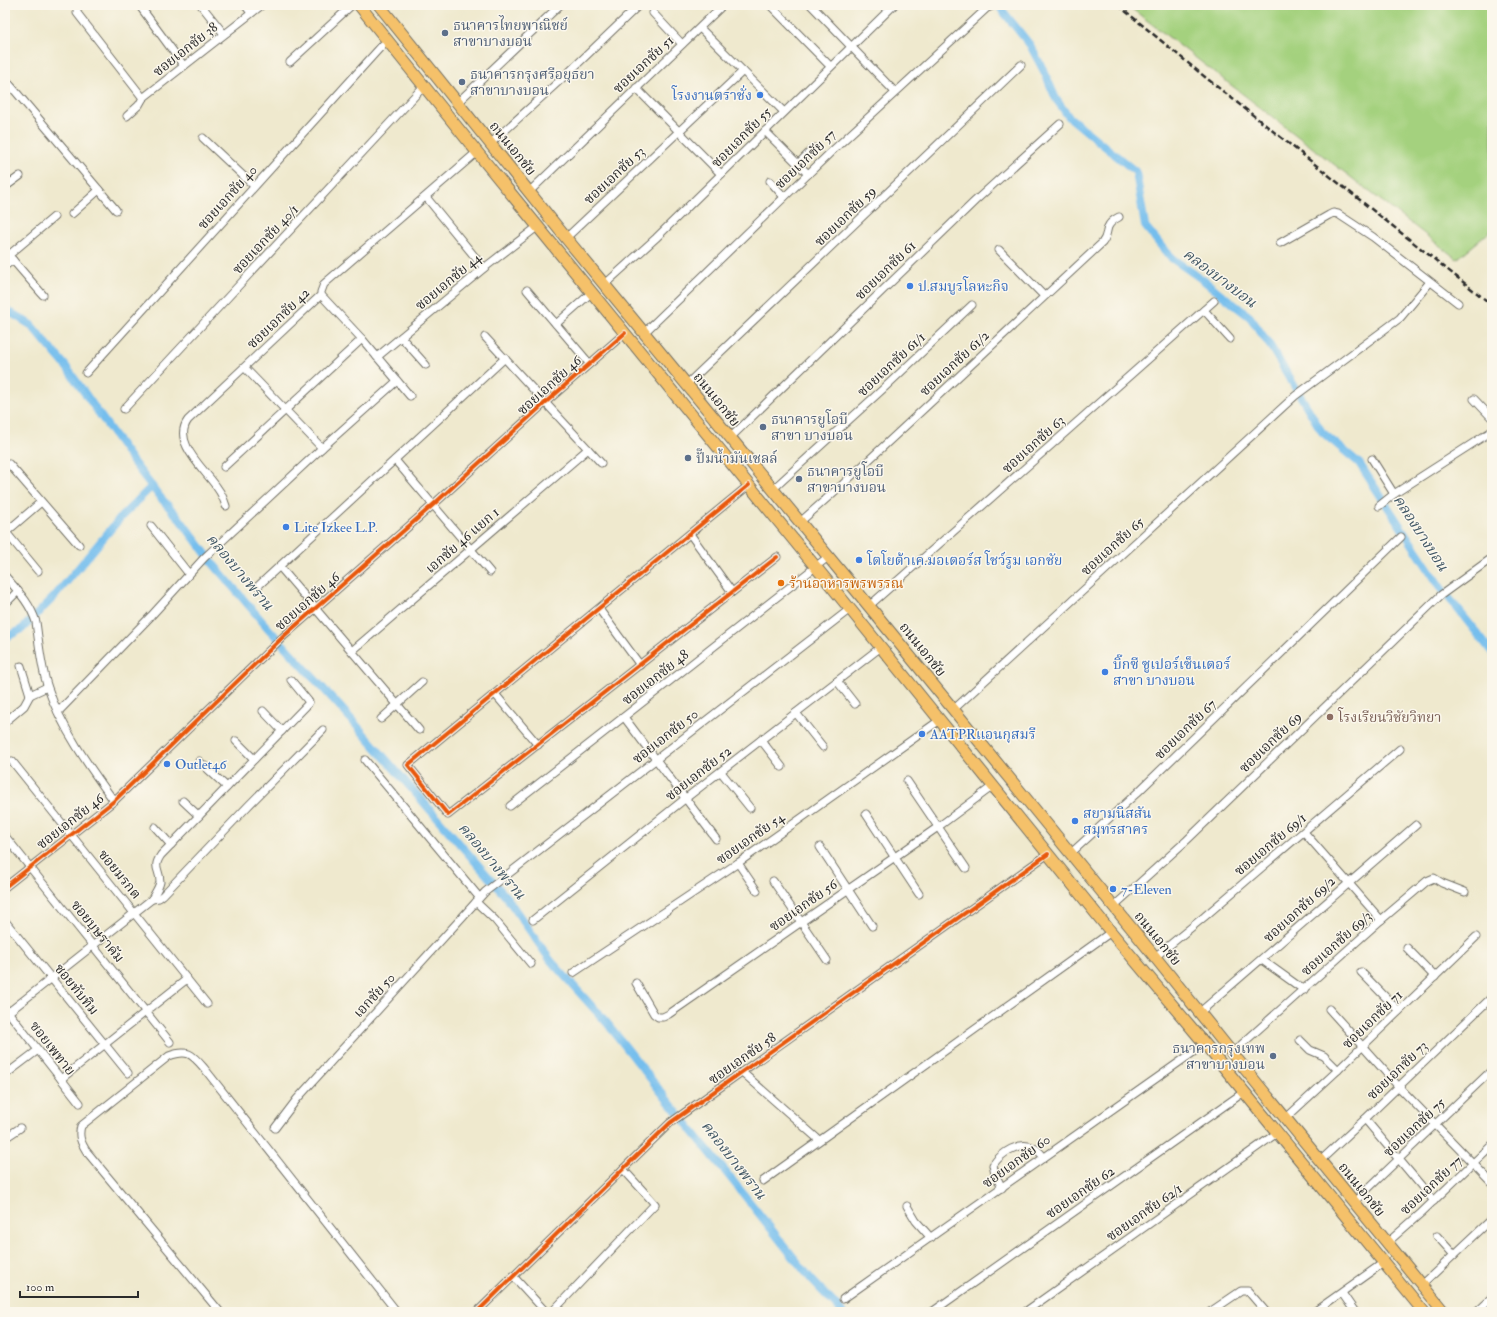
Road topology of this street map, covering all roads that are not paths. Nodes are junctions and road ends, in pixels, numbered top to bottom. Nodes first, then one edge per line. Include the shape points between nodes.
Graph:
1 (79, 5) edge
2 (139, 5) edge
3 (201, 5) edge
4 (245, 5) edge
5 (262, 5) edge
6 (352, 5) edge
7 (359, 5) edge
8 (379, 5) edge
9 (560, 5) edge
10 (639, 5) edge
11 (723, 5) edge
12 (770, 5) edge
13 (811, 5) edge
14 (894, 5) edge
15 (991, 7) edge
16 (251, 13) junction
17 (653, 13) dead end
18 (700, 28) junction
19 (224, 34) junction
20 (387, 40) junction
21 (682, 44) junction
22 (851, 46) junction
23 (290, 62) dead end
24 (1021, 65) dead end
25 (184, 66) junction
26 (830, 66) junction
27 (743, 71) junction
28 (5, 79) edge
29 (424, 86) junction
30 (636, 88) junction
31 (896, 92) junction
32 (143, 98) junction
33 (457, 103) junction
34 (784, 112) junction
35 (127, 116) dead end
36 (1060, 124) dead end
37 (765, 131) junction
38 (680, 132) junction
39 (203, 138) dead end
40 (490, 144) junction
41 (814, 148) dead end
42 (477, 152) junction
43 (798, 164) junction
44 (721, 174) junction
45 (808, 174) junction
46 (20, 176) dead end
47 (770, 181) dead end
48 (254, 186) junction
49 (5, 187) edge
50 (99, 190) junction
51 (529, 192) junction
52 (426, 197) junction
53 (784, 197) junction
54 (116, 210) dead end
55 (72, 214) dead end
56 (1119, 216) dead end
57 (54, 217) dead end
58 (549, 217) junction
59 (537, 227) junction
60 (566, 238) junction
61 (1280, 243) dead end
62 (999, 250) dead end
63 (9, 255) edge
64 (5, 266) edge
65 (484, 268) junction
66 (1430, 282) junction
67 (604, 285) junction
68 (527, 290) dead end
69 (591, 293) junction
70 (43, 295) dead end
71 (321, 295) junction
72 (1044, 296) junction
73 (1214, 301) dead end
74 (1458, 303) dead end
75 (972, 305) dead end
76 (1204, 310) junction
77 (556, 324) junction
78 (625, 333) junction
79 (644, 333) junction
80 (402, 337) junction
81 (485, 337) dead end
82 (362, 339) junction
83 (1230, 339) dead end
84 (378, 357) junction
85 (505, 358) junction
86 (589, 364) junction
87 (426, 365) dead end
88 (245, 368) junction
89 (86, 373) dead end
90 (397, 381) junction
91 (686, 385) junction
92 (410, 396) dead end
93 (1474, 399) dead end
94 (546, 402) junction
95 (124, 409) dead end
96 (285, 410) junction
97 (1492, 418) edge
98 (1492, 431) edge
99 (730, 438) junction
100 (322, 448) junction
101 (588, 449) junction
102 (1372, 459) dead end
103 (395, 460) junction
104 (601, 463) dead end
105 (9, 464) dead end
106 (224, 466) dead end
107 (749, 485) junction
108 (772, 490) junction
109 (1393, 496) junction
110 (41, 502) junction
111 (434, 504) junction
112 (226, 506) dead end
113 (1379, 506) dead end
114 (799, 523) junction
115 (151, 526) dead end
116 (5, 532) edge
117 (690, 534) junction
118 (1401, 538) dead end
119 (79, 545) dead end
120 (471, 549) junction
121 (777, 557) dead end
122 (828, 557) junction
123 (1492, 558) edge
124 (280, 567) junction
125 (816, 568) junction
126 (38, 571) dead end
127 (490, 572) dead end
128 (189, 574) junction
129 (5, 576) edge
130 (258, 586) dead end
131 (18, 591) junction
132 (732, 592) junction
133 (5, 604) edge
134 (869, 606) junction
135 (316, 609) junction
136 (599, 609) junction
137 (850, 609) junction
138 (881, 647) junction
139 (352, 651) junction
140 (640, 665) junction
141 (21, 666) dead end
142 (291, 680) dead end
143 (837, 681) junction
144 (422, 682) dead end
145 (47, 687) junction
146 (495, 694) junction
147 (30, 695) junction
148 (397, 704) junction
149 (855, 704) dead end
150 (953, 710) junction
151 (263, 711) dead end
152 (58, 712) junction
153 (796, 713) junction
154 (624, 717) junction
155 (381, 719) dead end
156 (940, 720) junction
157 (5, 722) edge
158 (323, 730) dead end
159 (419, 730) dead end
160 (282, 731) junction
161 (761, 740) junction
162 (236, 741) dead end
163 (538, 745) junction
164 (823, 747) dead end
165 (1400, 749) dead end
166 (656, 758) junction
167 (254, 759) junction
168 (365, 760) dead end
169 (12, 761) dead end
170 (199, 761) dead end
171 (782, 768) dead end
172 (721, 772) junction
173 (907, 781) dead end
174 (993, 786) junction
175 (227, 787) junction
176 (686, 798) junction
177 (114, 801) junction
178 (182, 801) dead end
179 (510, 806) dead end
180 (750, 808) dead end
181 (866, 814) dead end
182 (199, 816) junction
183 (1416, 824) dead end
184 (155, 827) dead end
185 (938, 827) junction
186 (1304, 832) junction
187 (72, 834) junction
188 (5, 836) edge
189 (716, 839) dead end
190 (171, 845) junction
191 (820, 847) dead end
192 (1048, 854) junction
193 (1070, 854) junction
194 (893, 857) junction
195 (738, 863) junction
196 (30, 866) junction
197 (966, 868) dead end
198 (774, 881) dead end
199 (496, 883) joint
200 (1348, 883) junction
201 (5, 886) edge
202 (848, 890) junction
203 (757, 891) dead end
204 (1465, 892) dead end
205 (919, 894) dead end
206 (480, 897) junction
207 (152, 899) junction
208 (1114, 906) junction
209 (134, 912) junction
210 (533, 920) dead end
211 (1381, 920) junction
212 (5, 922) edge
213 (801, 923) junction
214 (872, 926) dead end
215 (1111, 932) junction
216 (1476, 937) dead end
217 (93, 946) junction
218 (1407, 948) dead end
219 (1155, 957) junction
220 (827, 960) dead end
221 (1262, 960) junction
222 (531, 964) dead end
223 (1361, 972) dead end
224 (573, 973) dead end
225 (51, 978) junction
226 (1434, 978) junction
227 (187, 979) junction
228 (636, 983) dead end
229 (1304, 990) junction
230 (1492, 997) edge
231 (207, 1004) dead end
232 (1329, 1009) dead end
233 (1399, 1011) junction
234 (6, 1012) edge
235 (146, 1012) junction
236 (1199, 1013) junction
237 (1300, 1040) dead end
238 (170, 1042) dead end
239 (1205, 1044) junction
240 (105, 1045) junction
241 (1363, 1046) junction
242 (38, 1050) junction
243 (1232, 1054) junction
244 (1338, 1070) junction
245 (1492, 1070) edge
246 (742, 1072) junction
247 (128, 1073) dead end
248 (5, 1075) edge
249 (61, 1079) junction
250 (1399, 1087) junction
251 (1244, 1092) junction
252 (80, 1104) dead end
253 (1285, 1119) junction
254 (1365, 1119) junction
255 (1435, 1125) junction
256 (20, 1128) dead end
257 (275, 1128) dead end
258 (1277, 1134) junction
259 (5, 1138) edge
260 (819, 1140) junction
261 (1492, 1145) edge
262 (1044, 1157) junction
263 (1399, 1159) junction
264 (1320, 1161) junction
265 (1473, 1163) junction
266 (623, 1168) junction
267 (763, 1181) dead end
268 (1492, 1184) edge
269 (1002, 1188) junction
270 (1434, 1201) junction
271 (1354, 1202) junction
272 (907, 1206) dead end
273 (1492, 1219) edge
274 (1373, 1226) junction
275 (1361, 1236) junction
276 (1437, 1236) dead end
277 (930, 1238) junction
278 (1387, 1243) junction
279 (1454, 1255) junction
280 (1383, 1263) junction
281 (513, 1276) junction
282 (1422, 1285) junction
283 (1342, 1293) junction
284 (1492, 1298) edge
285 (843, 1299) dead end
286 (220, 1312) edge
287 (397, 1312) edge
288 (477, 1312) edge
289 (546, 1312) edge
290 (552, 1312) edge
291 (932, 1312) edge
292 (1025, 1312) edge
293 (1210, 1312) edge
294 (1266, 1312) edge
295 (1314, 1312) edge
296 (1355, 1312) edge
297 (1424, 1312) edge
298 (1444, 1312) edge
299 (1477, 1312) edge

1 - 32 street via 77,13
2 - 25 street
3 - 19 street
4 - 16 street
5 - 16 street, ซอยเอกชัย 38
6 - 23 street
7 - 20 main road
8 - 33 main road, ถนนเอกชัย
9 - 33 street
10 - 40 street
11 - 18 street, ซอยเอกชัย 51
12 - 26 street
13 - 22 street
14 - 22 street, ซอยเอกชัย 55
15 - 31 street, ซอยเอกชัย 57
16 - 19 street, ซอยเอกชัย 38
17 - 21 street
18 - 21 street, ซอยเอกชัย 51
18 - 27 street
19 - 25 street, ซอยเอกชัย 38
20 - 29 main road
20 - 48 street, ซอยเอกชัย 40
21 - 30 street, ซอยเอกชัย 51
22 - 26 street, ซอยเอกชัย 55
22 - 31 street
24 - 91 street, ซอยเอกชัย 59
25 - 32 street, ซอยเอกชัย 38
26 - 34 street, ซอยเอกชัย 55
27 - 34 street
27 - 38 street, ซอยเอกชัย 53
28 - 50 street
29 - 42 main road
29 - 95 street, ซอยเอกชัย 40/1
30 - 38 street
30 - 51 street, ซอยเอกชัย 51
31 - 45 street, ซอยเอกชัย 57
32 - 35 street, ซอยเอกชัย 38
33 - 40 main road, ถนนเอกชัย
34 - 37 street, ซอยเอกชัย 55
36 - 99 street, ซอยเอกชัย 61 via 975,201
37 - 43 street
37 - 44 street, ซอยเอกชัย 55
38 - 44 street
38 - 60 street, ซอยเอกชัย 53
39 - 48 street
40 - 51 main road, ถนนเอกชัย
41 - 43 street
42 - 52 street, ซอยเอกชัย 42
42 - 59 main road
43 - 45 street
44 - 67 street, ซอยเอกชัย 55
45 - 53 street, ซอยเอกชัย 57
46 - 49 street
47 - 53 street
48 - 89 street, ซอยเอกชัย 40
50 - 54 street
50 - 55 street
51 - 58 main road, ถนนเอกชัย
52 - 65 street
52 - 71 street, ซอยเอกชัย 42 via 324,284
53 - 79 street, ซอยเอกชัย 57
56 - 72 street, ซอยเอกชัย 61/2 via 1110,224 1105,240
57 - 63 street
58 - 59 main road
58 - 60 main road, ถนนเอกชัย
59 - 65 street, ซอยเอกชัย 44
59 - 69 main road
60 - 67 main road, ถนนเอกชัย
61 - 66 street via 1329,215 1338,214 1374,237
62 - 72 street
63 - 64 street
63 - 70 street
65 - 80 street, ซอยเอกชัย 44
66 - 74 street
66 - 150 street, ซอยเอกชัย 65 via 1400,318 1306,387
67 - 79 main road, ถนนเอกชัย
68 - 77 street
69 - 77 street
69 - 78 main road
71 - 82 street
71 - 88 street, ซอยเอกชัย 42
72 - 114 street, ซอยเอกชัย 61/2
73 - 76 street, ซอยเอกชัย 63
75 - 108 street, ซอยเอกชัย 61/1
76 - 83 street
76 - 134 street, ซอยเอกชัย 63
77 - 86 street
78 - 86 street, ซอยเอกชัย 46
78 - 107 main road
79 - 91 main road, ถนนเอกชัย
80 - 84 street, ซอยเอกชัย 44
80 - 87 street
81 - 85 street
82 - 84 street
82 - 96 street
84 - 90 street
85 - 94 street
85 - 103 street
86 - 94 street, ซอยเอกชัย 46
88 - 96 street
88 - 112 street, ซอยเอกชัย 42 via 183,426 184,437 194,460 219,489
90 - 92 street
90 - 100 street
91 - 99 main road, ถนนเอกชัย
93 - 97 street
94 - 101 street
94 - 111 street, ซอยเอกชัย 46
96 - 100 street
96 - 106 street
98 - 109 street
99 - 108 main road, ถนนเอกชัย
100 - 128 street
101 - 104 street
101 - 120 street, เอกชัย 46 แยก 1
102 - 109 street
103 - 111 street
103 - 124 street
105 - 110 street
107 - 117 street
107 - 125 main road
108 - 114 main road, ถนนเอกชัย
109 - 113 street
110 - 116 street
110 - 119 street
111 - 120 street
111 - 135 street, ซอยเอกชัย 46
114 - 122 main road, ถนนเอกชัย
115 - 128 street
116 - 126 street
117 - 132 street
117 - 136 street
118 - 193 street, ซอยเอกชัย 67 via 1138,792
120 - 127 street
120 - 139 street, เอกชัย 46 แยก 1
121 - 132 street
122 - 125 street, ซอยเอกชัย 48
122 - 134 main road, ถนนเอกชัย
123 - 208 street, ซอยเอกชัย 69 via 1443,594 1187,840
124 - 130 street
124 - 135 street
125 - 137 main road
125 - 154 street, ซอยเอกชัย 48
128 - 152 street
129 - 131 street
131 - 133 street
131 - 145 street via 28,603 36,622
132 - 140 street
134 - 150 main road, ถนนเอกชัย
135 - 139 street
135 - 177 street, ซอยเอกชัย 46 via 275,644
136 - 140 street
136 - 146 street
137 - 138 main road
137 - 166 street, ซอยเอกชัย 50
138 - 143 street, ซอยเอกชัย 52
138 - 156 main road
139 - 148 street
140 - 163 street
141 - 147 street
142 - 160 street via 308,705
143 - 149 street
143 - 153 street, ซอยเอกชัย 52
144 - 148 street
145 - 147 street
145 - 152 street
146 - 163 street
146 - 163 street via 408,766 448,815
147 - 157 street via 24,706
148 - 155 street
148 - 159 street
150 - 193 main road, ถนนเอกชัย
151 - 160 street
152 - 177 street via 91,770
153 - 161 street, ซอยเอกชัย 52
153 - 164 street
154 - 166 street
154 - 179 street, ซอยเอกชัย 48
156 - 174 main road
156 - 195 street, ซอยเอกชัย 54
158 - 207 street via 163,895
160 - 167 street
161 - 171 street
161 - 172 street, ซอยเอกชัย 52
162 - 167 street
165 - 186 street, ซอยเอกชัย 69/1
166 - 176 street
166 - 199 street, ซอยเอกชัย 50
167 - 175 street
168 - 206 street
169 - 187 street, ซอยมรกต
170 - 175 street
172 - 176 street, ซอยเอกชัย 52
172 - 180 street
173 - 185 street
174 - 185 street, ซอยเอกชัย 56
174 - 192 main road
175 - 182 street
176 - 189 street
176 - 210 street, ซอยเอกชัย 52
177 - 187 street, ซอยเอกชัย 46
178 - 182 street
181 - 194 street
182 - 190 street
183 - 200 street, ซอยเอกชัย 69/2
184 - 190 street
185 - 194 street, ซอยเอกชัย 56
185 - 197 street
186 - 200 street
186 - 219 street, ซอยเอกชัย 69/1
187 - 196 street, ซอยเอกชัย 46
187 - 209 street, ซอยมรกต
188 - 196 street, ซอยบุษราคัม
190 - 207 street via 157,861 160,880
191 - 202 street
192 - 215 main road
192 - 246 street, ซอยเอกชัย 58
193 - 208 main road, ถนนเอกชัย
194 - 202 street, ซอยเอกชัย 56
194 - 205 street
195 - 203 street
195 - 224 street, ซอยเอกชัย 54
196 - 201 street, ซอยเอกชัย 46
196 - 217 street, ซอยบุษราคัม
198 - 213 street
199 - 206 street, เอกชัย 50
200 - 211 street
200 - 221 street, ซอยเอกชัย 69/2
202 - 213 street, ซอยเอกชัย 56
202 - 214 street
204 - 211 street, ซอยเอกชัย 69/3 via 1433,878
206 - 222 street
206 - 257 street, เอกชัย 50 via 297,1099
207 - 209 street
208 - 219 main road, ถนนเอกชัย
209 - 217 street
209 - 227 street, ซอยมรกต
211 - 229 street, ซอยเอกชัย 69/3
212 - 225 street, ซอยทับทิม
213 - 220 street
213 - 228 street, ซอยเอกชัย 56 via 663,1017 654,1014
215 - 239 main road
215 - 260 street
216 - 226 street, ซอยเอกชัย 71
217 - 225 street
217 - 235 street, ซอยบุษราคัม
218 - 226 street
219 - 236 main road, ถนนเอกชัย
221 - 229 street
221 - 236 street, ซอยเอกชัย 69/2
223 - 233 street
225 - 234 street
225 - 240 street, ซอยทับทิม
226 - 233 street, ซอยเอกชัย 71
227 - 231 street, ซอยมรกต
227 - 235 street
229 - 243 street, ซอยเอกชัย 69/3
230 - 250 street, ซอยเอกชัย 73
232 - 241 street
233 - 241 street, ซอยเอกชัย 71
234 - 242 street, ซอยเพทาย
235 - 238 street, ซอยบุษราคัม
235 - 240 street
236 - 243 main road, ถนนเอกชัย
237 - 244 street via 1310,1050 1324,1056
239 - 251 main road
239 - 262 street, ซอยเอกชัย 60
240 - 247 street, ซอยทับทิม
240 - 249 street
241 - 244 street, ซอยเอกชัย 71
241 - 250 street
242 - 248 street
242 - 249 street, ซอยเพทาย
243 - 253 main road, ถนนเอกชัย
244 - 253 street, ซอยเอกชัย 71
245 - 255 street, ซอยเอกชัย 75
246 - 260 street
246 - 266 street, ซอยเอกชัย 58 via 670,1124
249 - 252 street, ซอยเพทาย
250 - 254 street, ซอยเอกชัย 73
250 - 255 street
251 - 258 main road
251 - 291 street, ซอยเอกชัย 62
253 - 264 main road, ถนนเอกชัย
254 - 263 street
254 - 264 street, ซอยเอกชัย 73
255 - 263 street, ซอยเอกชัย 75
255 - 265 street
256 - 259 street
258 - 275 main road
258 - 292 street, ซอยเอกชัย 62/1
260 - 267 street
261 - 265 street, ซอยเอกชัย 77
262 - 269 street, ซอยเอกชัย 60
262 - 269 street via 1034,1148 1026,1146 1017,1147 998,1158 993,1165
263 - 270 street
263 - 271 street, ซอยเอกชัย 75
264 - 271 main road, ถนนเอกชัย
265 - 268 street
265 - 270 street, ซอยเอกชัย 77
266 - 281 street, ซอยเอกชัย 58
266 - 290 street via 655,1204
269 - 277 street, ซอยเอกชัย 60
270 - 278 street, ซอยเอกชัย 77
271 - 274 main road, ถนนเอกชัย
272 - 277 street
273 - 279 street
274 - 275 main road
274 - 278 main road, ถนนเอกชัย
275 - 280 main road
276 - 279 street
277 - 285 street, ซอยเอกชัย 60
278 - 282 main road, ถนนเอกชัย
279 - 282 street
280 - 283 street
280 - 297 main road
281 - 288 street, ซอยเอกชัย 58
281 - 289 street
282 - 298 main road, ถนนเอกชัย
283 - 295 street
283 - 296 street
284 - 299 street
286 - 287 street via 87,1152 79,1133 81,1126 169,1056 183,1052 192,1055 204,1068
293 - 294 street via 1244,1290 1248,1291

